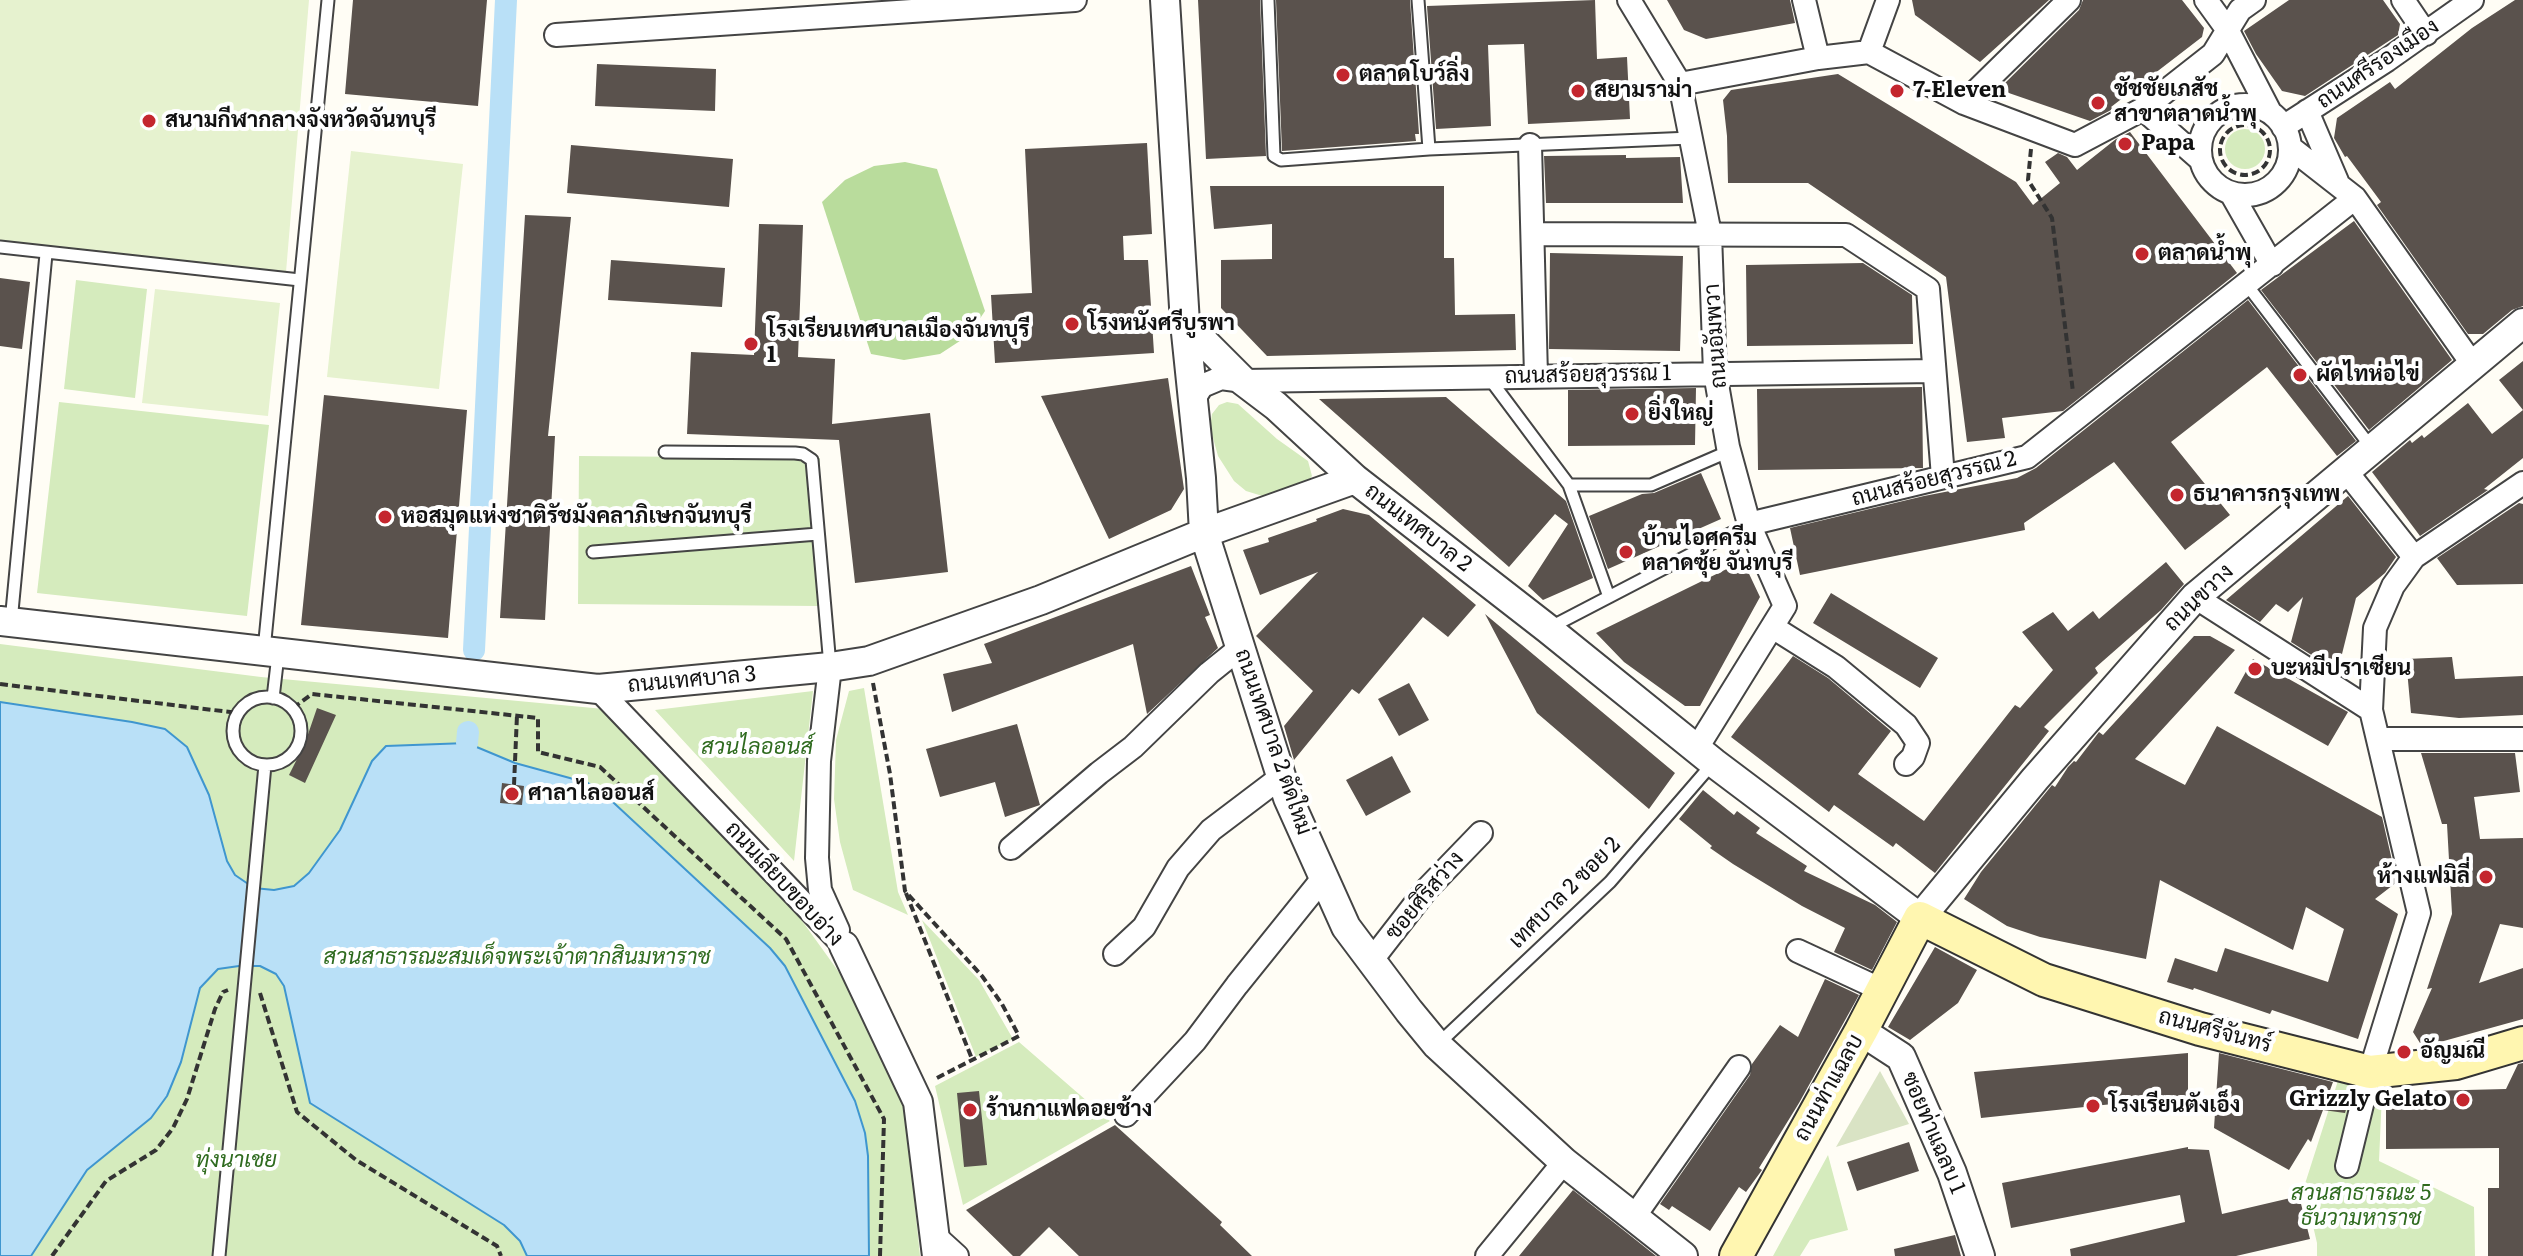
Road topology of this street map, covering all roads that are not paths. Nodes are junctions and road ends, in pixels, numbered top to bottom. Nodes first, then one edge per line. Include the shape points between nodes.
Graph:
1 (328, 0) edge
2 (1075, 0) edge
3 (1165, 0) edge
4 (1268, 0) edge
5 (1418, 0) edge
6 (1629, 0) edge
7 (1804, 0) edge
8 (1888, 0) edge
9 (2069, 0) edge
10 (2206, 0) edge
11 (2254, 0) edge
12 (2403, 0) edge
13 (2472, 0) edge
14 (2227, 29) junction
15 (2426, 34) junction
16 (556, 35) dead end
17 (1869, 52) junction
18 (1818, 58) junction
19 (1680, 84) junction
20 (1964, 103) junction
21 (2143, 109) junction
22 (2307, 111) junction
23 (2276, 129) junction
24 (1691, 138) junction
25 (1530, 145) junction
26 (1429, 149) junction
27 (2201, 160) junction
28 (2347, 192) junction
29 (2231, 193) junction
30 (1533, 234) junction
31 (1710, 234) junction
32 (0, 247) edge
33 (46, 254) junction
34 (2272, 265) junction
35 (300, 280) junction
36 (2247, 285) junction
37 (1185, 323) junction
38 (2523, 323) edge
39 (2473, 365) junction
40 (1934, 371) junction
41 (1715, 373) junction
42 (1536, 376) junction
43 (1488, 377) junction
44 (1243, 381) junction
45 (1192, 402) junction
46 (1318, 445) junction
47 (1728, 447) junction
48 (2372, 449) junction
49 (665, 452) dead end
50 (2346, 471) junction
51 (1943, 477) junction
52 (1201, 478) junction
53 (1355, 479) junction
54 (2523, 483) edge
55 (1569, 485) junction
56 (1310, 494) junction
57 (1268, 510) junction
58 (1749, 524) junction
59 (1204, 533) junction
60 (818, 534) junction
61 (593, 552) dead end
62 (2414, 557) junction
63 (1609, 597) junction
64 (2195, 597) junction
65 (5, 622) edge
66 (1774, 628) junction
67 (1548, 629) junction
68 (1240, 648) junction
69 (271, 650) junction
70 (830, 667) junction
71 (598, 689) junction
72 (273, 698) junction
73 (2371, 710) junction
74 (2378, 739) junction
75 (2523, 739) edge
76 (1705, 756) junction
77 (1906, 764) dead end
78 (265, 765) junction
79 (1281, 777) junction
80 (1481, 833) dead end
81 (1011, 848) dead end
82 (1324, 877) junction
83 (1920, 918) junction
84 (844, 946) junction
85 (1798, 951) dead end
86 (1115, 954) dead end
87 (1371, 961) junction
88 (1882, 990) junction
89 (1861, 1031) junction
90 (2523, 1043) edge
91 (1437, 1045) junction
92 (1739, 1067) dead end
93 (2370, 1072) junction
94 (1126, 1115) dead end
95 (1564, 1162) junction
96 (2347, 1166) dead end
97 (1634, 1217) junction
98 (936, 1246) edge
99 (219, 1256) edge
100 (957, 1256) edge
101 (1487, 1256) edge
102 (1683, 1256) edge
103 (1736, 1256) edge
104 (1980, 1256) edge

1 - 35 lane
2 - 16 street
3 - 37 street
4 - 26 lane via 1274,156 1281,160
5 - 26 lane
6 - 19 street, ถนนอัมพวา
7 - 18 street
8 - 17 street
9 - 20 street
10 - 14 street
11 - 14 street
12 - 15 street
13 - 15 street, ถนนศรีรองเมือง
14 - 21 street via 2213,54
14 - 23 street
15 - 22 street, ถนนศรีรองเมือง
17 - 18 street
17 - 20 street
18 - 19 street
19 - 24 street, ถนนอัมพวา
20 - 21 street via 2075,145
21 - 27 street
22 - 23 street, ถนนศรีรองเมือง
22 - 28 street
23 - 27 street via 2257,107 2227,109 2205,130
23 - 28 street
23 - 29 street via 2289,162 2283,175 2262,192
24 - 25 lane
24 - 31 street, ถนนอัมพวา
25 - 26 lane
25 - 30 street
27 - 29 street via 2217,186
28 - 34 street, ถนนสร้อยสุวรรณ 2
28 - 39 street
29 - 34 street
30 - 31 street
30 - 42 street
31 - 40 street via 1846,235 1928,289
31 - 41 street, ถนนอัมพวา
32 - 33 lane
33 - 35 lane
33 - 65 lane
34 - 36 street, ถนนสร้อยสุวรรณ 2
35 - 69 lane
36 - 48 lane
36 - 51 street, ถนนสร้อยสุวรรณ 2 via 2027,457
37 - 44 street, ถนนเทศบาล 2
37 - 45 street, ถนนเทศบาล 2 ตัดใหม่
38 - 39 street, ถนนขวาง
39 - 48 street, ถนนขวาง
40 - 41 street, ถนนสร้อยสุวรรณ 1
40 - 51 street
41 - 42 street, ถนนสร้อยสุวรรณ 1
41 - 47 street, ถนนอัมพวา
42 - 43 street, ถนนสร้อยสุวรรณ 1
43 - 44 street, ถนนสร้อยสุวรรณ 1
43 - 55 lane
44 - 45 street via 1212,381
44 - 46 street, ถนนเทศบาล 2
45 - 52 street, ถนนเทศบาล 2 ตัดใหม่
46 - 53 street, ถนนเทศบาล 2
46 - 56 street via 1324,471
47 - 55 lane via 1725,453 1651,485
47 - 58 street, ถนนอัมพวา
48 - 50 street, ถนนขวาง
49 - 60 lane via 803,454 812,460
50 - 62 street
50 - 64 street, ถนนขวาง
51 - 58 street, ถนนสร้อยสุวรรณ 2
52 - 57 street via 1223,504
52 - 59 street, ถนนเทศบาล 2 ตัดใหม่
53 - 56 street, ถนนเทศบาล 3
53 - 67 street, ถนนเทศบาล 2
54 - 62 street
55 - 63 lane
56 - 57 street, ถนนเทศบาล 3
57 - 59 street, ถนนเทศบาล 3
58 - 63 lane, ถนนสร้อยสุวรรณ 2
58 - 66 street, ถนนอัมพวา via 1785,606
59 - 68 street, ถนนเทศบาล 2 ตัดใหม่
59 - 70 street, ถนนเทศบาล 3 via 1041,600 869,661
60 - 61 lane
60 - 70 lane
62 - 73 street via 2393,586 2375,628
63 - 67 lane, ถนนสร้อยสุวรรณ 2
64 - 73 street
64 - 83 street, ถนนขวาง
65 - 69 street, ถนนเทศบาล 3
66 - 76 street, ถนนอัมพวา
66 - 77 street via 1836,667 1906,725 1918,743
67 - 76 street, ถนนเทศบาล 2
68 - 79 street, ถนนเทศบาล 2 ตัดใหม่
68 - 81 street via 1133,747
69 - 71 street, ถนนเทศบาล 3
69 - 72 lane
70 - 71 street, ถนนเทศบาล 3
70 - 84 street via 819,761 817,858 820,890
71 - 84 street, ถนนเลียบขอบอ่าง
72 - 78 lane via 293,708 301,724 300,742 290,756
72 - 78 lane via 252,700 238,713 232,732 238,749
73 - 74 street
74 - 75 street
74 - 93 street via 2419,913
76 - 83 street, ถนนเทศบาล 2
76 - 91 lane, เทศบาล 2 ซอย 2 via 1610,882
78 - 99 lane
79 - 82 street, ถนนเทศบาล 2 ตัดใหม่
79 - 86 street via 1211,830 1178,868 1144,927
80 - 87 street, ซอยศิริสว่าง via 1426,890
82 - 87 street, ถนนเทศบาล 2 ตัดใหม่ via 1346,927
82 - 94 street via 1195,1041
83 - 88 main road, ถนนท่าแฉลบ
83 - 93 main road, ถนนศรีจันทร์ via 2044,980 2200,1029
84 - 98 street, ถนนเลียบขอบอ่าง via 918,1102
85 - 88 street
87 - 91 street, ถนนเทศบาล 2 ตัดใหม่
88 - 89 main road, ถนนท่าแฉลบ
89 - 103 main road, ถนนท่าแฉลบ
89 - 104 street, ซอยท่าแฉลบ 1 via 1901,1057 1952,1173
90 - 93 main road, ถนนศรีจันทร์ via 2456,1063
91 - 95 street, ถนนเทศบาล 2 ตัดใหม่
92 - 97 street
93 - 96 street
95 - 97 street, ถนนเทศบาล 2 ตัดใหม่
95 - 101 street
97 - 102 street, ถนนเทศบาล 2 ตัดใหม่
98 - 100 street

